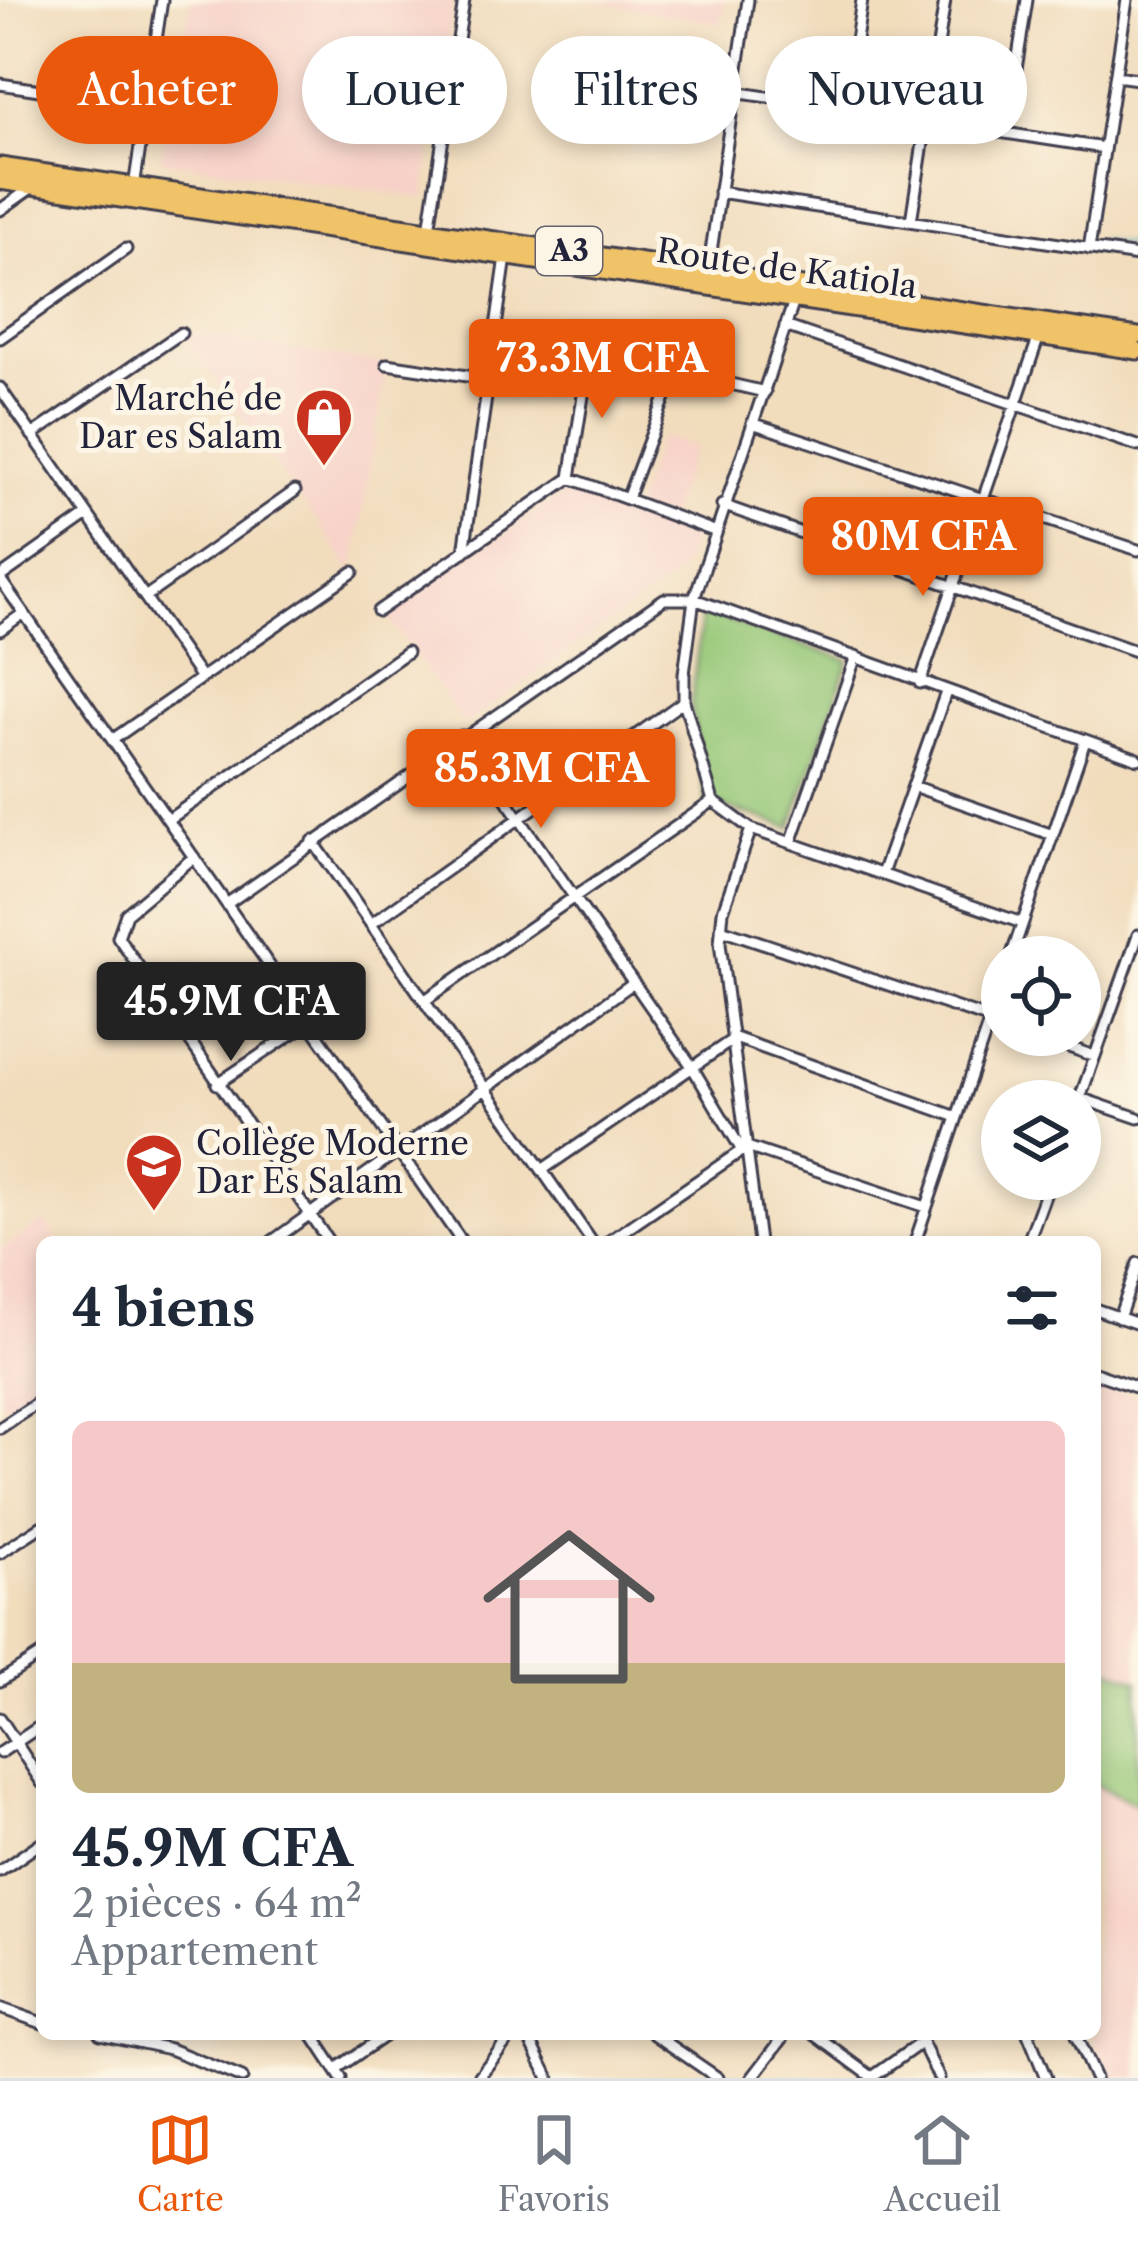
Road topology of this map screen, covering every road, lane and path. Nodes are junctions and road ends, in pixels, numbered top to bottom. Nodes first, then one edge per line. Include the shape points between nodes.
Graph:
1 (162, 0) edge
2 (464, 0) edge
3 (748, 0) edge
4 (862, 0) edge
5 (945, 0) edge
6 (1027, 0) edge
7 (1111, 0) edge
8 (1127, 1) edge
9 (156, 36) edge
10 (857, 36) edge
11 (939, 36) edge
12 (1021, 36) edge
13 (741, 46) edge
14 (1115, 76) junction
15 (1138, 79) edge
16 (0, 84) edge
17 (36, 89) edge
18 (1027, 135) edge
19 (140, 144) edge
20 (726, 144) edge
21 (922, 144) edge
22 (1104, 148) junction
23 (0, 166) edge
24 (0, 181) edge
25 (34, 186) junction
26 (134, 187) junction
27 (718, 192) junction
28 (0, 211) edge
29 (910, 221) junction
30 (429, 230) junction
31 (126, 249) dead end
32 (1089, 249) junction
33 (1138, 256) edge
34 (506, 257) junction
35 (708, 272) junction
36 (794, 301) junction
37 (785, 326) junction
38 (182, 333) dead end
39 (1039, 335) junction
40 (1138, 336) edge
41 (0, 338) edge
42 (493, 343) junction
43 (1138, 351) edge
44 (589, 358) junction
45 (387, 364) dead end
46 (675, 370) junction
47 (487, 379) junction
48 (0, 388) edge
49 (765, 392) junction
50 (1018, 404) junction
51 (752, 423) junction
52 (32, 435) junction
53 (1138, 446) edge
54 (570, 478) junction
55 (295, 491) dead end
56 (985, 498) junction
57 (627, 499) junction
58 (722, 505) junction
59 (88, 515) junction
60 (714, 531) junction
61 (1138, 550) edge
62 (464, 552) junction
63 (353, 572) dead end
64 (0, 578) edge
65 (953, 586) junction
66 (145, 597) junction
67 (694, 599) junction
68 (378, 611) dead end
69 (24, 614) junction
70 (0, 630) edge
71 (406, 652) dead end
72 (1138, 652) edge
73 (856, 656) junction
74 (201, 678) junction
75 (920, 683) junction
76 (946, 692) junction
77 (685, 701) junction
78 (462, 736) junction
79 (112, 740) junction
80 (1085, 741) junction
81 (1138, 759) edge
82 (913, 786) junction
83 (713, 801) junction
84 (519, 819) junction
85 (168, 820) junction
86 (751, 829) junction
87 (1053, 835) junction
88 (313, 841) junction
89 (791, 843) junction
90 (194, 857) junction
91 (882, 874) junction
92 (573, 896) junction
93 (228, 903) junction
94 (1022, 923) junction
95 (370, 924) junction
96 (721, 929) junction
97 (1138, 935) edge
98 (1018, 936) edge
99 (634, 983) junction
100 (424, 1001) junction
101 (981, 1016) edge
102 (310, 1022) junction
103 (1101, 1037) edge
104 (735, 1038) junction
105 (982, 1056) edge
106 (1094, 1056) edge
107 (691, 1065) junction
108 (1086, 1080) edge
109 (217, 1084) junction
110 (485, 1084) junction
111 (1101, 1106) edge
112 (957, 1117) junction
113 (1138, 1118) edge
114 (744, 1148) junction
115 (399, 1151) junction
116 (542, 1170) junction
117 (1043, 1200) edge
118 (926, 1208) junction
119 (310, 1215) junction
120 (280, 1236) edge
121 (325, 1236) edge
122 (458, 1236) edge
123 (588, 1236) edge
124 (617, 1236) edge
125 (758, 1236) edge
126 (917, 1236) edge
127 (1030, 1236) edge
128 (1138, 1264) edge
129 (1101, 1311) edge
130 (1120, 1318) junction
131 (1138, 1324) edge
132 (1101, 1375) edge
133 (1138, 1388) edge
134 (36, 1404) edge
135 (0, 1408) edge
136 (4, 1425) edge
137 (36, 1530) edge
138 (0, 1552) edge
139 (36, 1658) edge
140 (0, 1681) edge
141 (0, 1718) edge
142 (36, 1729) edge
143 (16, 1742) junction
144 (0, 1754) edge
145 (36, 1774) edge
146 (36, 1846) edge
147 (0, 1871) edge
148 (0, 2008) edge
149 (36, 2021) edge
150 (128, 2040) edge
151 (315, 2040) edge
152 (380, 2040) edge
153 (507, 2040) edge
154 (530, 2040) edge
155 (663, 2040) edge
156 (672, 2040) edge
157 (781, 2040) edge
158 (822, 2040) edge
159 (918, 2040) edge
160 (921, 2040) edge
161 (1030, 2040) edge
162 (1078, 2040) edge
163 (669, 2044) junction
164 (339, 2073) edge
165 (242, 2078) edge
166 (478, 2078) edge
167 (549, 2078) edge
168 (718, 2078) edge
169 (752, 2078) edge
170 (872, 2078) edge
171 (939, 2078) edge
172 (1046, 2078) edge
173 (1095, 2078) edge

1 - 9 street
2 - 30 street
3 - 13 street
4 - 10 street
5 - 11 street
6 - 12 street
7 - 8 street
8 - 14 street
14 - 15 street
14 - 22 street
16 - 17 street
18 - 22 street
19 - 26 street
20 - 27 street
21 - 29 street
22 - 32 street
23 - 26 highway, Route de Katiola / A3
24 - 25 highway, Route de Katiola / A3
25 - 28 street
25 - 34 highway, Route de Katiola / A3
26 - 30 highway, Route de Katiola / A3
27 - 29 street
27 - 35 street
29 - 32 street
30 - 35 highway, Route de Katiola / A3
31 - 41 street
32 - 33 street
34 - 36 highway, Route de Katiola / A3
34 - 42 street
35 - 40 highway, Route de Katiola / A3
36 - 37 street
36 - 39 highway, Route de Katiola / A3
37 - 49 street
37 - 50 street
38 - 52 street
39 - 43 highway, Route de Katiola / A3
39 - 50 street
42 - 44 street
42 - 47 street
44 - 46 street
44 - 54 street
45 - 47 street
46 - 49 street
46 - 57 street
47 - 62 street
48 - 52 street
49 - 51 street
50 - 53 street
50 - 56 street
51 - 56 street
51 - 58 street
52 - 59 street
54 - 57 street
54 - 62 street
55 - 66 street
56 - 61 street
56 - 65 street
57 - 60 street
58 - 60 street
58 - 65 street
59 - 64 street
59 - 66 street
60 - 67 street
62 - 68 street
63 - 74 street
64 - 69 street
65 - 72 street
65 - 75 street
66 - 74 street
67 - 73 street
67 - 77 street
67 - 78 street via 653,602
69 - 70 street
69 - 79 street
71 - 85 street
73 - 75 street
73 - 89 street
74 - 79 street
75 - 76 street
76 - 80 street
76 - 82 street
77 - 83 street
77 - 84 street
78 - 84 street
78 - 88 street
79 - 85 street
80 - 81 street
80 - 87 street
82 - 87 street
82 - 91 street
83 - 86 street
83 - 92 street
84 - 92 street
84 - 95 street
85 - 90 street
86 - 89 street
86 - 96 street
87 - 94 street
88 - 93 street
88 - 95 street
89 - 91 street
90 - 93 street
90 - 109 street via 126,914 118,937
91 - 94 street
92 - 99 street
92 - 100 street
93 - 102 street
94 - 98 street
95 - 100 street
96 - 101 street
96 - 104 street
97 - 103 street
99 - 107 street
99 - 110 street
100 - 110 street
102 - 109 street
102 - 115 street
104 - 107 street
104 - 112 street
104 - 114 street
105 - 112 street
106 - 108 street
107 - 114 street
107 - 116 street
109 - 119 street
110 - 115 street
110 - 116 street
111 - 113 street
112 - 118 street
114 - 118 street
114 - 124 street
114 - 125 street
115 - 119 street
115 - 122 street
116 - 123 street
117 - 127 street
118 - 126 street
119 - 120 street
119 - 121 street
128 - 130 street
129 - 130 street
130 - 131 street
132 - 133 street
134 - 136 street
135 - 136 street
137 - 138 street
139 - 140 street
141 - 143 street
142 - 143 street
143 - 144 street
143 - 145 street
146 - 147 street
148 - 149 street
150 - 165 street
151 - 164 street
152 - 164 street
153 - 166 street
154 - 167 street
155 - 163 street
156 - 163 street
157 - 169 street
158 - 170 street
159 - 170 street
160 - 171 street
161 - 172 street
162 - 173 street
163 - 168 street

